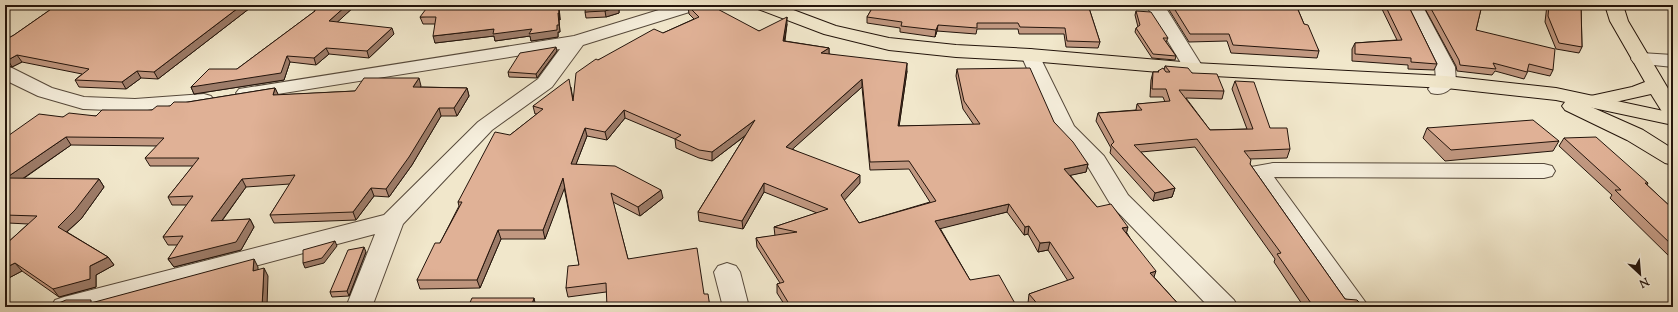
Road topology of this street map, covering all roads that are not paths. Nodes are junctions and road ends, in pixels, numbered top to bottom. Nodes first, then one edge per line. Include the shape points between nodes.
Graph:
1 (693, 5) edge
2 (764, 5) edge
3 (1155, 5) edge
4 (1413, 5) edge
5 (1614, 5) edge
6 (576, 41) junction
7 (1030, 55) junction
8 (1641, 59) junction
9 (1673, 61) edge
10 (1194, 69) junction
11 (5, 72) edge
12 (1656, 85) junction
13 (1442, 86) junction
14 (1593, 101) junction
15 (1572, 106) junction
16 (1673, 114) edge
17 (1673, 119) edge
18 (1673, 127) edge
19 (1673, 158) edge
20 (1544, 171) dead end
21 (392, 221) junction
22 (727, 272) dead end
23 (64, 307) edge
24 (359, 307) edge
25 (736, 307) edge
26 (1225, 307) edge
27 (1356, 307) edge

1 - 6 street
2 - 7 main road via 830,30 889,44
3 - 10 street
4 - 13 street via 1446,67
5 - 8 main road via 1619,21
6 - 11 street via 192,102 136,105 83,103 45,92
6 - 21 street via 545,83 485,126
7 - 10 main road
7 - 26 street via 1065,129 1096,161 1119,200
8 - 9 street
8 - 12 main road
10 - 13 main road via 1402,79
12 - 14 main road via 1637,92
12 - 16 main road
13 - 14 main road via 1556,94
13 - 15 main road
14 - 17 main road
15 - 18 main road
15 - 19 main road via 1635,135
20 - 27 street via 1259,172
21 - 23 street
21 - 24 street
22 - 25 street

